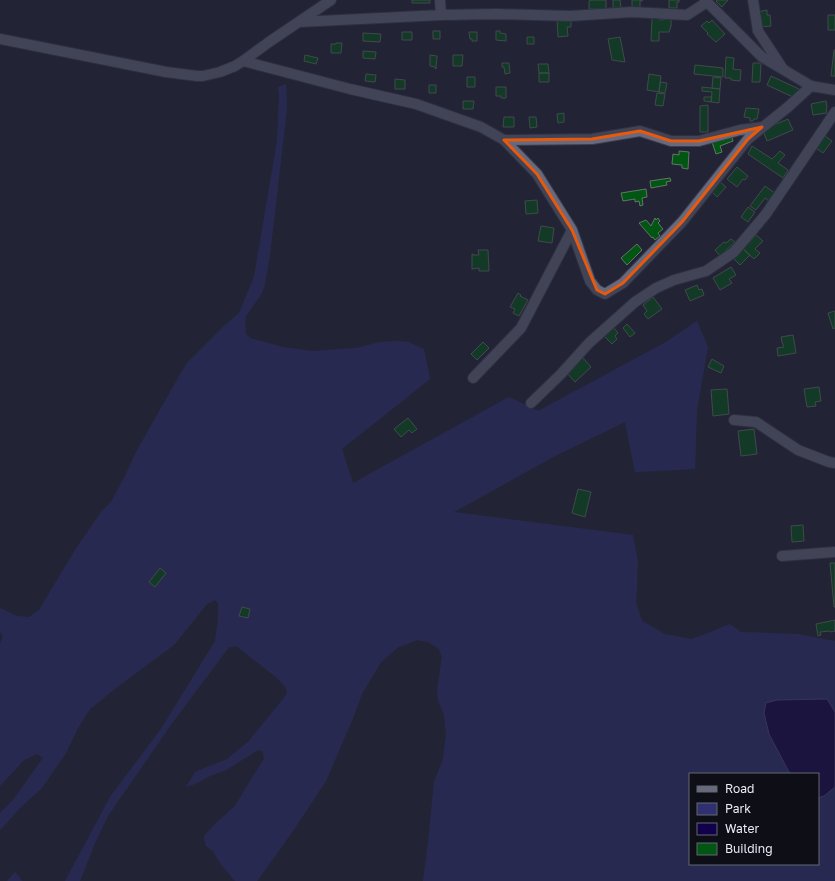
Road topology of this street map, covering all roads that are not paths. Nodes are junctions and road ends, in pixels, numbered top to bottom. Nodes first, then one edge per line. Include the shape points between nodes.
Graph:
1 (331, 0) edge
2 (440, 0) edge
3 (753, 0) edge
4 (706, 1) edge
5 (441, 15) junction
6 (300, 22) junction
7 (0, 39) edge
8 (244, 61) junction
9 (783, 69) junction
10 (811, 86) junction
11 (835, 90) edge
12 (835, 112) edge
13 (762, 127) junction
14 (504, 140) junction
15 (572, 230) junction
16 (473, 378) dead end
17 (531, 402) dead end
18 (734, 420) dead end
19 (835, 463) edge
20 (835, 552) edge
21 (782, 556) dead end

1 - 6 street
2 - 5 street
3 - 9 street via 758,31
4 - 5 street via 688,15 632,12 570,16
4 - 9 street via 762,57
5 - 6 street
6 - 8 street
7 - 8 street via 197,76 220,72
8 - 14 street via 416,104 481,127
9 - 10 street
10 - 11 street
10 - 13 street
12 - 17 street via 766,214 734,252 706,271 674,280 635,302 589,343
13 - 14 street via 699,141 671,141 640,131 592,139
13 - 15 street via 748,139 682,222 623,283 605,294 597,290 590,280
14 - 15 street via 537,174
15 - 16 street via 520,328
18 - 19 street via 756,422 798,450
20 - 21 street

